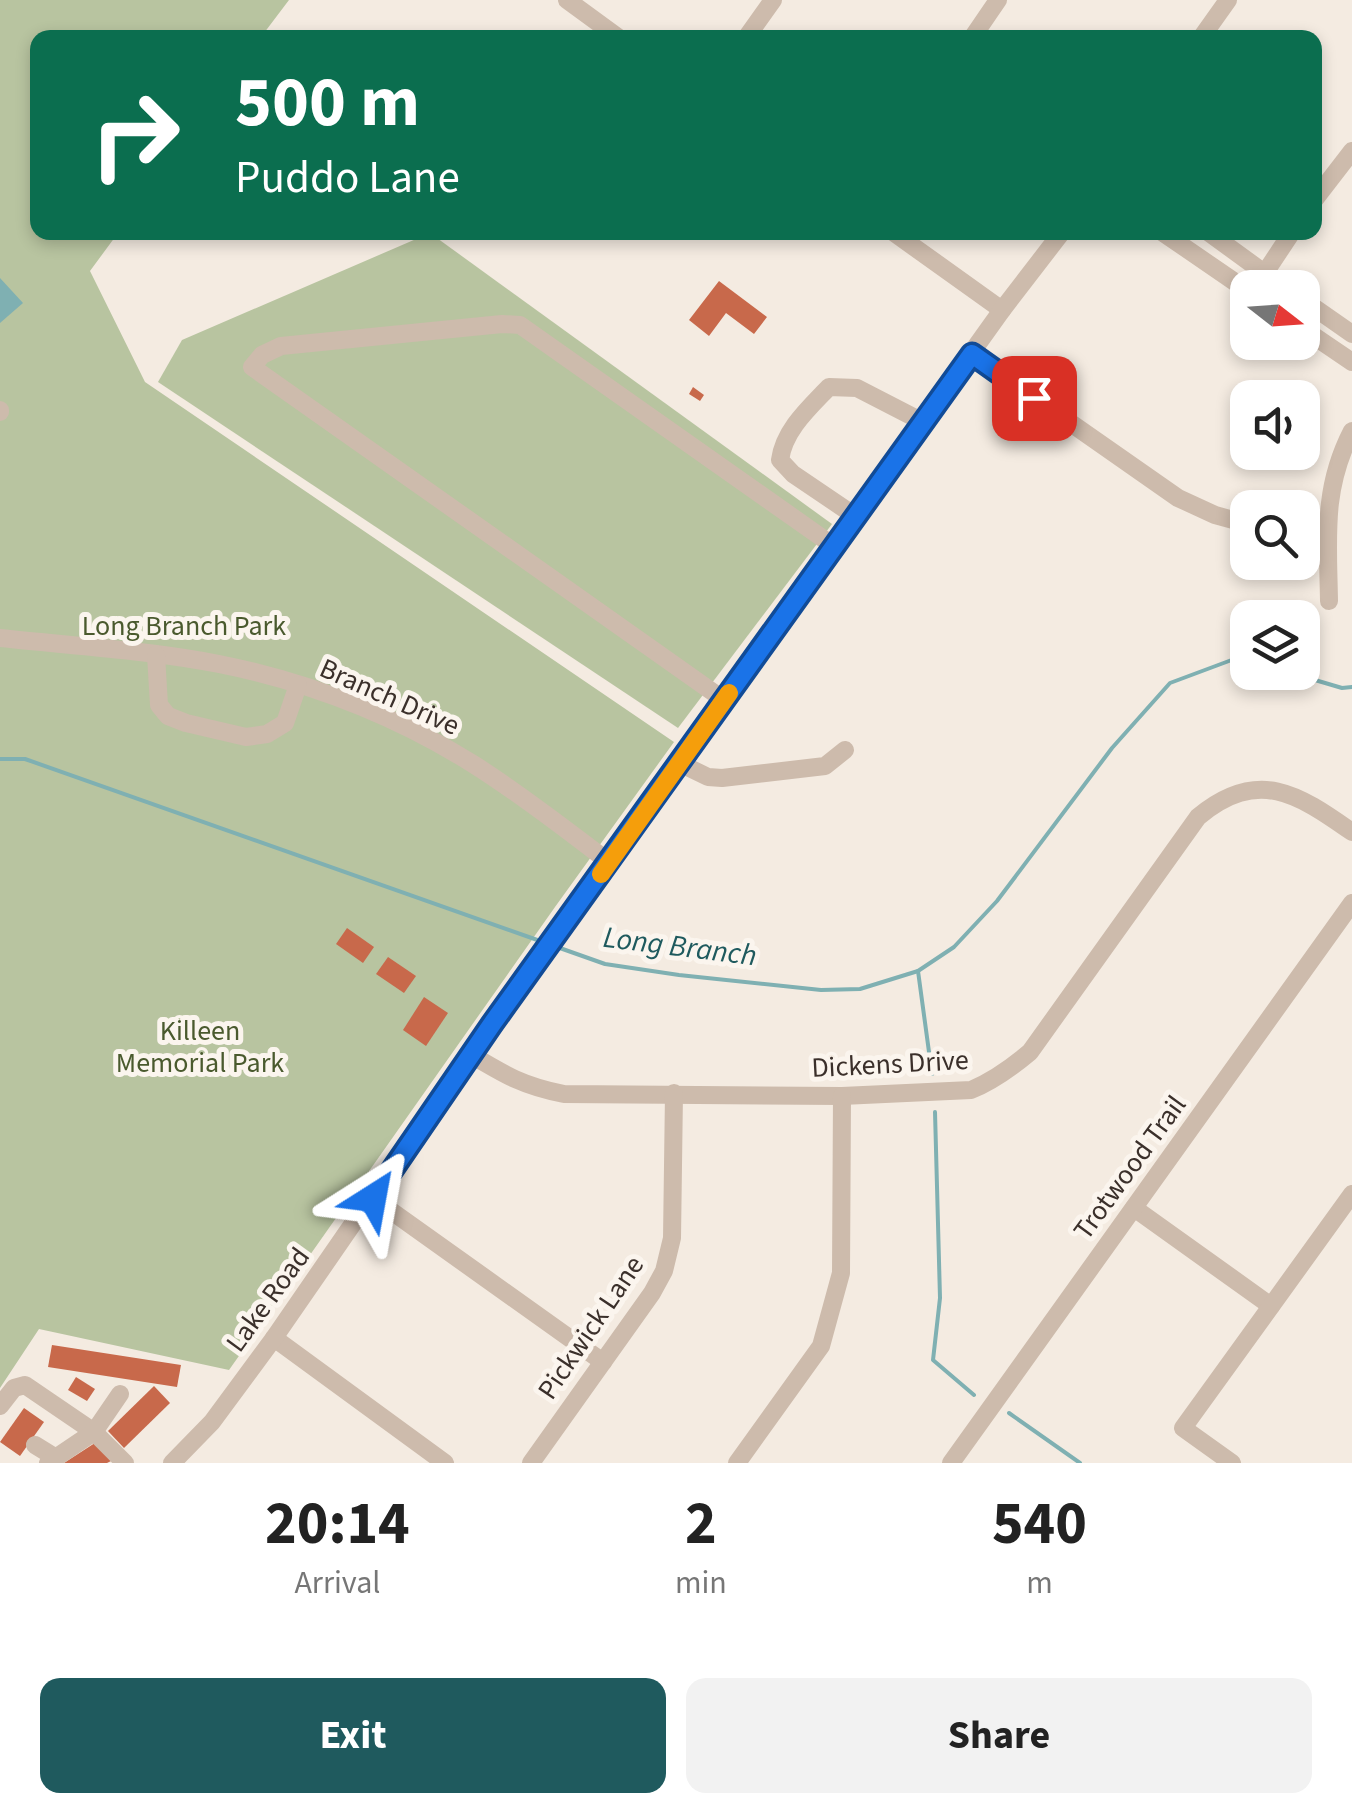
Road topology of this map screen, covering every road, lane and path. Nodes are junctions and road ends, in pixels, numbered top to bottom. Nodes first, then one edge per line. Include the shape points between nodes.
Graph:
1 (568, 0) edge
2 (773, 0) edge
3 (998, 0) edge
4 (1228, 0) edge
5 (608, 30) edge
6 (752, 30) edge
7 (977, 30) edge
8 (1207, 30) edge
9 (1352, 152) edge
10 (1322, 189) edge
11 (904, 240) edge
12 (1056, 240) edge
13 (1174, 240) edge
14 (1217, 240) edge
15 (1287, 240) edge
16 (1249, 270) edge
17 (1267, 270) edge
18 (1230, 279) edge
19 (1002, 310) junction
20 (1320, 312) edge
21 (1352, 334) edge
22 (1320, 340) edge
23 (972, 354) junction
24 (1352, 362) edge
25 (923, 422) junction
26 (1352, 432) edge
27 (855, 516) junction
28 (1230, 519) edge
29 (1320, 530) edge
30 (1328, 530) junction
31 (835, 546) junction
32 (1329, 601) dead end
33 (0, 638) edge
34 (156, 655) junction
35 (298, 685) junction
36 (724, 700) junction
37 (845, 750) dead end
38 (680, 763) junction
39 (1352, 832) edge
40 (609, 862) junction
41 (1352, 903) edge
42 (470, 1054) junction
43 (674, 1093) junction
44 (842, 1096) junction
45 (1352, 1194) edge
46 (373, 1198) junction
47 (1134, 1208) junction
48 (1271, 1306) junction
49 (274, 1338) junction
50 (603, 1362) junction
51 (120, 1394) dead end
52 (0, 1406) edge
53 (94, 1432) junction
54 (36, 1445) dead end
55 (52, 1460) edge
56 (125, 1463) edge
57 (172, 1463) edge
58 (445, 1463) edge
59 (531, 1463) edge
60 (737, 1463) edge
61 (951, 1463) edge
62 (1232, 1463) edge

1 - 5 street
2 - 6 street
3 - 7 street
4 - 8 street
9 - 10 street
11 - 19 street
12 - 19 street, Lake Road
13 - 18 street
14 - 16 street
15 - 17 street
19 - 23 street, Lake Road
20 - 21 street
22 - 24 street
23 - 25 street, Lake Road
23 - 28 street via 1178,498
25 - 27 street, Lake Road
25 - 27 street via 840,386 829,387 797,422 780,460
26 - 30 street via 1332,482
27 - 31 street, Lake Road
29 - 30 street
30 - 32 street
31 - 36 street, Lake Road
31 - 36 street via 520,325 281,346 252,367
33 - 34 street, Branch Drive
34 - 35 street, Branch Drive
34 - 35 street via 160,705 168,716 246,737 285,723
35 - 40 street, Branch Drive via 444,746
36 - 38 street, Lake Road
37 - 38 street via 825,766 722,778
38 - 40 street, Lake Road
39 - 44 street, Dickens Drive via 1284,792 1255,790 1213,804 1030,1052 1011,1068 971,1090
40 - 42 street, Lake Road
41 - 47 street, Trotwood Trail
42 - 43 street, Dickens Drive via 532,1087 564,1094
42 - 46 street, Lake Road
43 - 44 street, Dickens Drive
43 - 50 street, Pickwick Lane via 672,1238 664,1271
44 - 60 street via 841,1273 822,1346
45 - 48 street
46 - 49 street, Lake Road
46 - 50 street
47 - 48 street
47 - 61 street, Trotwood Trail
48 - 62 street via 1183,1428
49 - 57 street, Lake Road via 212,1422
49 - 58 street
50 - 59 street, Pickwick Lane
51 - 53 street
52 - 53 street via 25,1385
53 - 55 street
53 - 56 street
54 - 55 street

